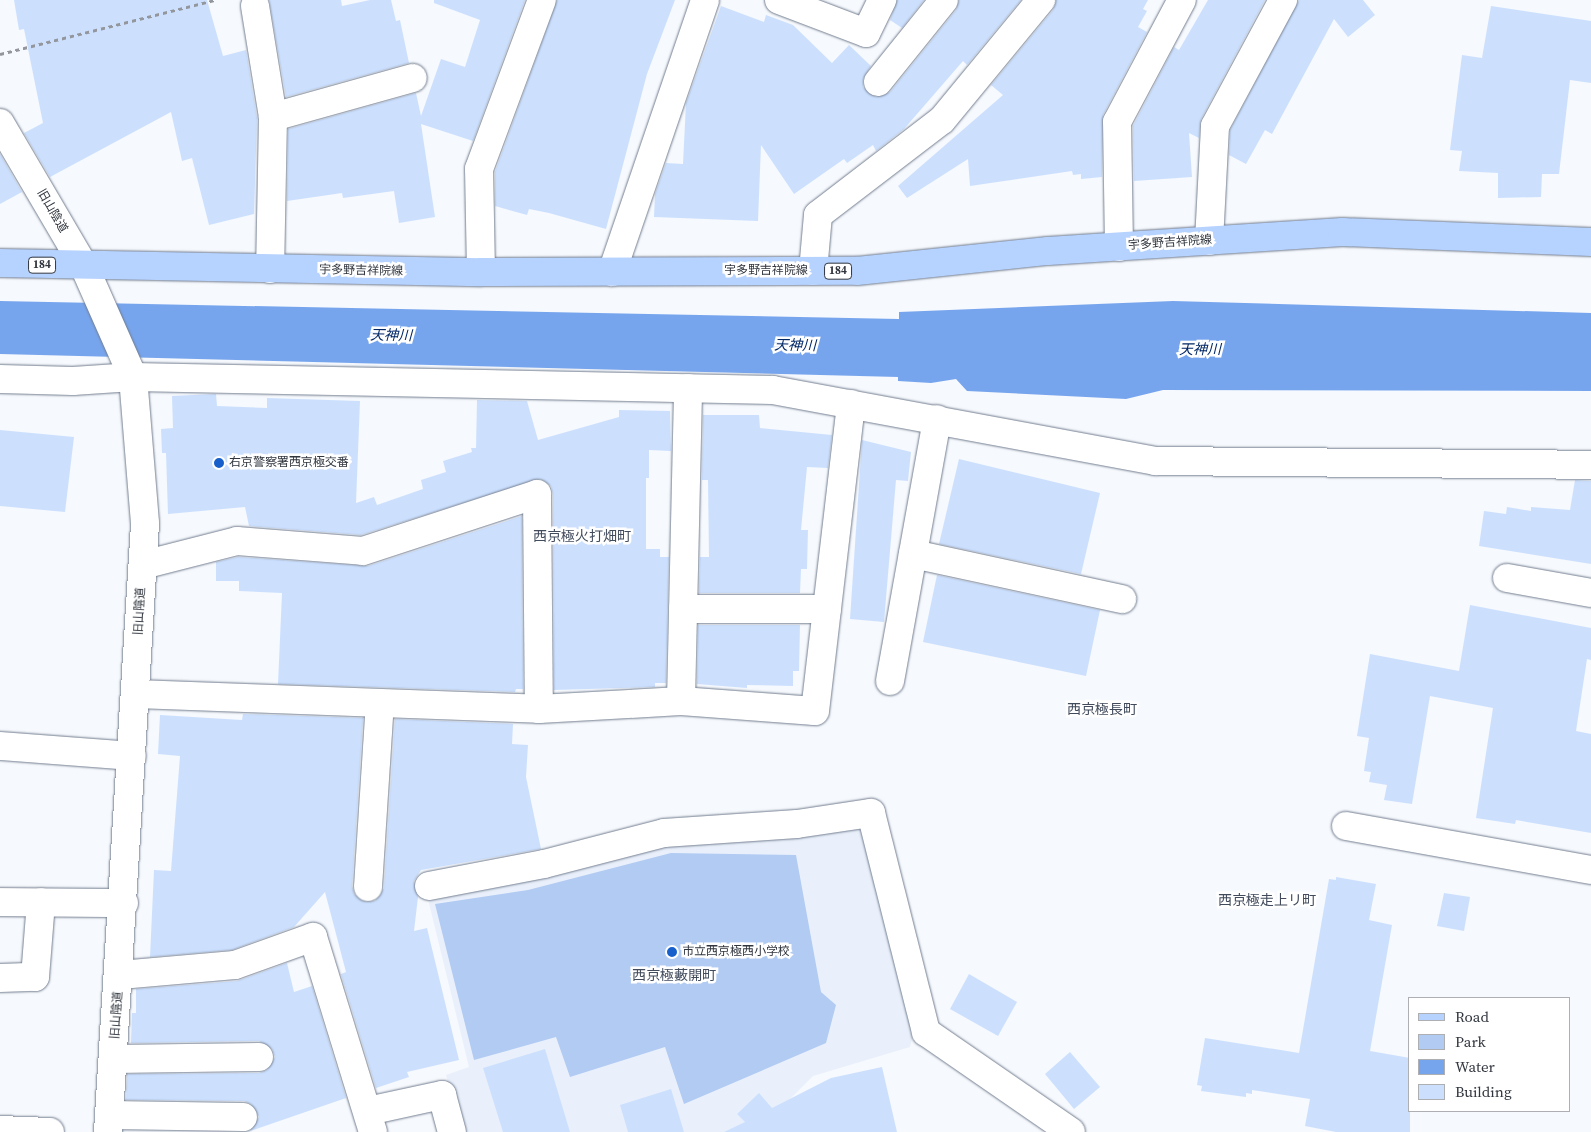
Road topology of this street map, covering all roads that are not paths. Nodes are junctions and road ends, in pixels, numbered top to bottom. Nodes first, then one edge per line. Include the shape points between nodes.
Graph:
1 (542, 0) edge
2 (705, 0) edge
3 (778, 0) edge
4 (882, 0) edge
5 (944, 0) edge
6 (1041, 0) edge
7 (1182, 0) edge
8 (1283, 0) edge
9 (255, 6) dead end
10 (866, 34) junction
11 (903, 50) junction
12 (413, 78) dead end
13 (878, 82) dead end
14 (273, 116) junction
15 (0, 123) edge
16 (1210, 241) junction
17 (1591, 242) edge
18 (1119, 247) junction
19 (0, 264) edge
20 (270, 269) junction
21 (812, 271) junction
22 (481, 272) junction
23 (612, 272) junction
24 (89, 277) junction
25 (132, 374) junction
26 (0, 378) edge
27 (688, 388) junction
28 (852, 404) junction
29 (937, 419) junction
30 (1591, 465) edge
31 (913, 554) junction
32 (143, 565) junction
33 (1507, 578) dead end
34 (1591, 593) edge
35 (1122, 599) dead end
36 (683, 609) junction
37 (827, 609) junction
38 (890, 681) dead end
39 (136, 694) junction
40 (681, 701) junction
41 (380, 703) junction
42 (539, 709) junction
43 (0, 746) edge
44 (132, 756) junction
45 (1346, 826) dead end
46 (1591, 870) edge
47 (429, 886) dead end
48 (368, 888) dead end
49 (0, 902) edge
50 (41, 902) junction
51 (124, 903) junction
52 (120, 975) junction
53 (0, 978) edge
54 (259, 1056) dead end
55 (114, 1059) junction
56 (243, 1117) dead end
57 (371, 1121) edge
58 (109, 1123) edge
59 (0, 1130) edge
60 (50, 1132) edge
61 (452, 1132) edge
62 (1071, 1132) edge

1 - 22 street via 479,169
2 - 23 street
3 - 10 street
4 - 10 street
5 - 11 street
6 - 21 street via 942,120 818,215
7 - 18 street via 1117,122
8 - 16 street via 1214,126
9 - 14 street
10 - 11 street
11 - 13 street
12 - 14 street
14 - 20 street
15 - 24 street, 旧山陰道
16 - 17 main road, 宇多野吉祥院線 / 184 via 1342,232
16 - 18 main road, 宇多野吉祥院線 / 184
18 - 21 main road, 宇多野吉祥院線 / 184 via 857,271
19 - 24 main road, 宇多野吉祥院線 / 184
20 - 22 main road, 宇多野吉祥院線 / 184
20 - 24 main road, 宇多野吉祥院線 / 184
21 - 23 main road, 宇多野吉祥院線 / 184
22 - 23 main road, 宇多野吉祥院線 / 184
24 - 25 street, 旧山陰道
25 - 26 street via 73,381
25 - 27 street
25 - 32 street, 旧山陰道 via 145,524
27 - 28 street via 773,390
27 - 36 street
28 - 29 street
28 - 37 street
29 - 30 street via 1155,461
29 - 31 street
31 - 35 street
31 - 38 street
32 - 39 street, 旧山陰道
32 - 42 street via 237,541 363,551 537,494
33 - 34 street
36 - 37 street
36 - 40 street
37 - 40 street via 816,711
39 - 41 street
39 - 44 street, 旧山陰道
40 - 42 street
41 - 42 street
41 - 48 street
43 - 44 street
44 - 51 street, 旧山陰道
45 - 46 street
47 - 62 street via 544,864 664,833 798,824 871,813 926,1032
49 - 50 street
50 - 51 street
50 - 53 street via 35,977
51 - 52 street, 旧山陰道
52 - 55 street, 旧山陰道
52 - 57 street via 235,964 313,937
54 - 55 street
55 - 58 street, 旧山陰道
56 - 58 street
57 - 61 street via 442,1096
59 - 60 street

